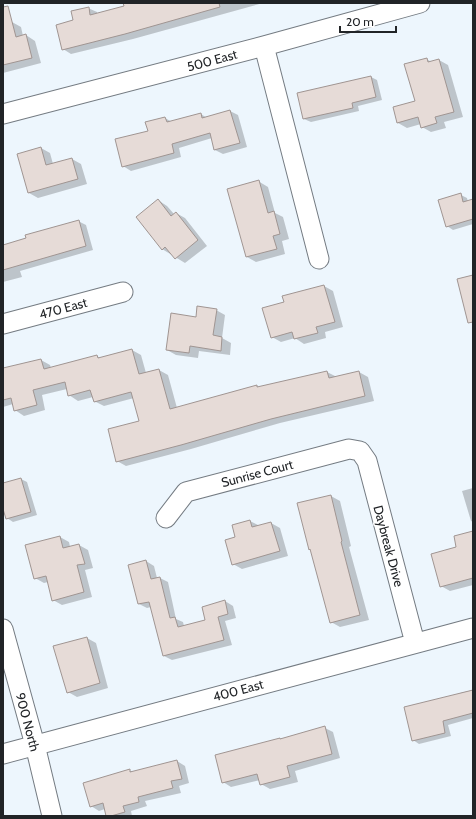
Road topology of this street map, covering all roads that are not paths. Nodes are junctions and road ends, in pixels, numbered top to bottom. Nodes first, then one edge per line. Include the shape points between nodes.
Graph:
1 (420, 3) edge
2 (264, 46) junction
3 (3, 114) edge
4 (319, 259) dead end
5 (123, 292) dead end
6 (3, 324) edge
7 (360, 451) joint
8 (166, 518) dead end
9 (473, 628) edge
10 (3, 629) edge
11 (415, 643) junction
12 (35, 745) junction
13 (3, 754) edge
14 (52, 816) edge

1 - 2 street, 500 East
2 - 3 street, 500 East
2 - 4 street
5 - 6 street, 470 East
7 - 8 street, Sunrise Court via 349,449 186,492
7 - 11 street, Daybreak Drive via 367,461
9 - 11 street, 400 East
10 - 12 street, 900 North
11 - 12 street, 400 East
12 - 13 street, 400 East
12 - 14 street, 900 North

